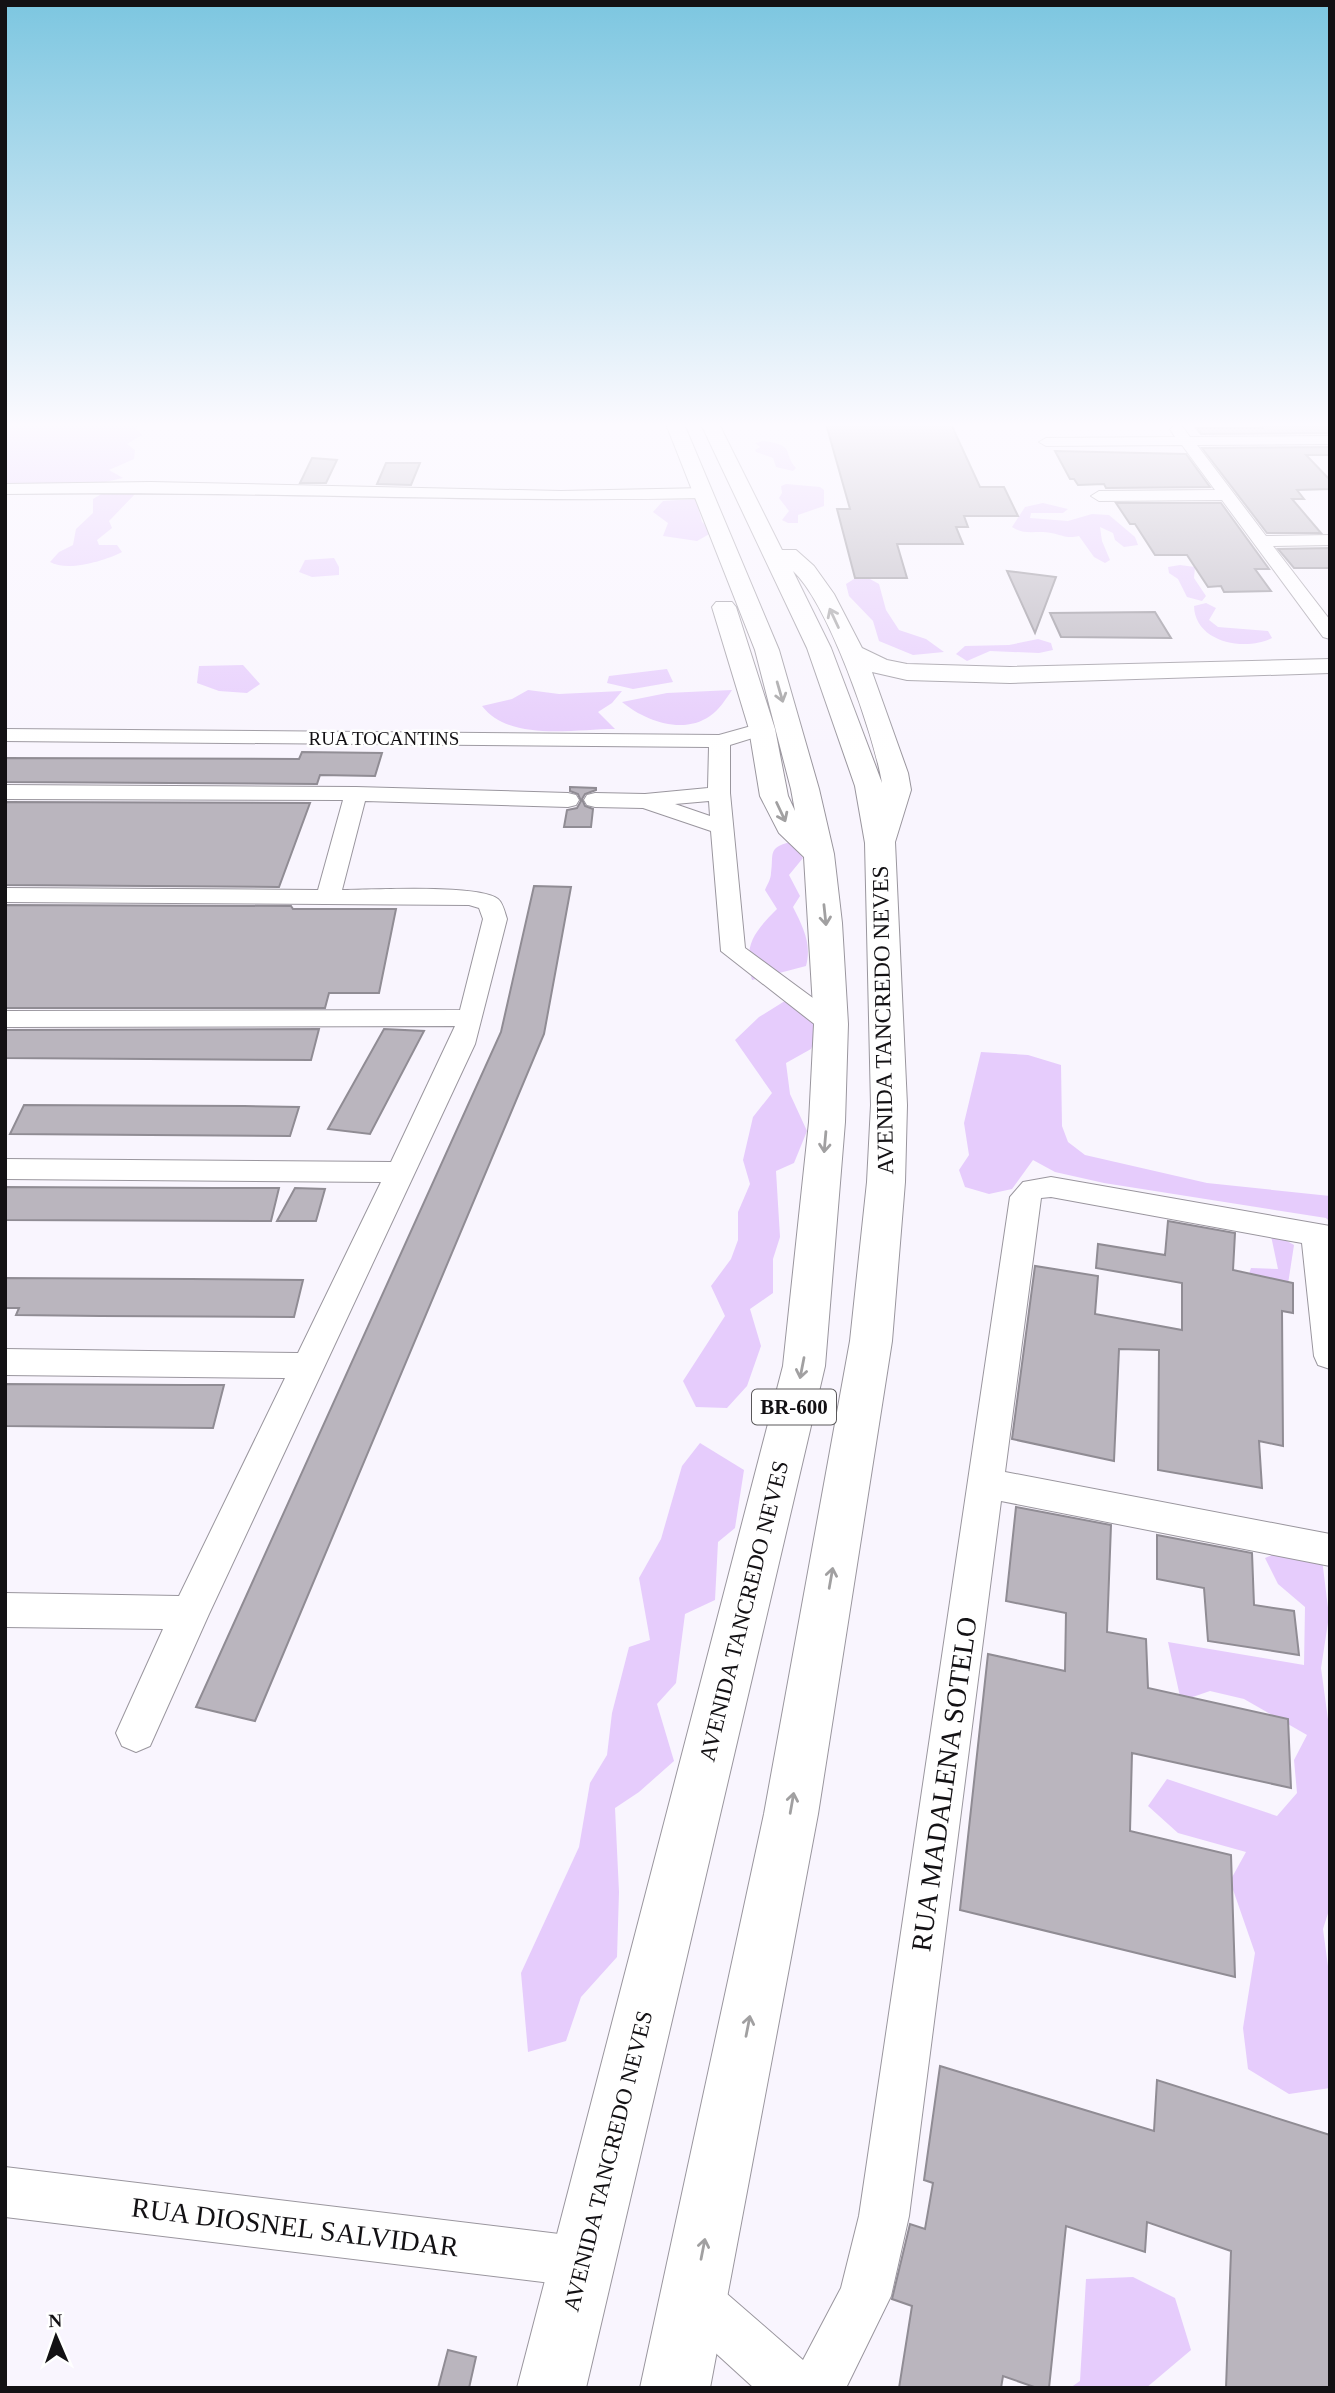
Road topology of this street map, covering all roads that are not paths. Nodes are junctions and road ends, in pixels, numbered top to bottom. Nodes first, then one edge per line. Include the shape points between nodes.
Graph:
1 (735, 536) edge
2 (747, 536) edge
3 (1255, 536) edge
4 (1330, 540) edge
5 (1259, 541) junction
6 (758, 568) junction
7 (1329, 629) edge
8 (850, 652) junction
9 (1330, 666) edge
10 (1010, 675) junction
11 (889, 705) junction
12 (5, 735) edge
13 (720, 741) junction
14 (764, 742) junction
15 (848, 785) junction
16 (5, 792) edge
17 (719, 793) junction
18 (356, 794) junction
19 (568, 800) dead end
20 (595, 800) dead end
21 (645, 801) junction
22 (722, 827) junction
23 (818, 854) junction
24 (5, 895) edge
25 (328, 898) junction
26 (5, 1018) edge
27 (471, 1018) junction
28 (831, 1024) junction
29 (5, 1169) edge
30 (402, 1172) junction
31 (1323, 1235) edge
32 (1330, 1356) edge
33 (5, 1362) edge
34 (309, 1366) junction
35 (985, 1483) junction
36 (1330, 1550) edge
37 (5, 1610) edge
38 (190, 1613) junction
39 (136, 1733) dead end
40 (5, 2192) edge
41 (584, 2262) junction
42 (693, 2298) junction
43 (551, 2388) edge
44 (675, 2388) edge
45 (794, 2388) edge
46 (817, 2388) edge

1 - 6 main road, AVENIDA TANCREDO NEVES / BR-600
2 - 6 main road, AVENIDA TANCREDO NEVES / BR-600
3 - 5 street
4 - 5 street
5 - 7 street
8 -> 6 main road
6 - 14 main road
6 -> 15 main road, AVENIDA TANCREDO NEVES / BR-600 via 767,650
6 - 15 main road, AVENIDA TANCREDO NEVES / BR-600 via 819,648
8 - 10 main road via 879,666 907,672
8 - 11 main road
9 - 10 main road
10 - 11 main road via 940,681 908,691
11 - 15 main road
12 - 13 street, RUA TOCANTINS
13 - 14 street, RUA TOCANTINS
13 - 17 street
14 - 15 main road via 778,769
14 -> 23 main road via 774,796 789,827
15 - 23 main road, AVENIDA TANCREDO NEVES / BR-600
42 -> 15 main road, AVENIDA TANCREDO NEVES / BR-600 via 791,1814 871,1341 889,1105 880,843
16 - 18 street
17 - 21 street
17 - 22 street
18 - 19 street
18 - 25 street
20 - 21 street
21 - 22 street
22 - 28 street via 733,951
23 -> 28 main road, AVENIDA TANCREDO NEVES / BR-600
24 - 25 street
25 - 27 street via 471,898 489,904 495,919
26 - 27 street
27 - 30 street
28 -> 41 main road, AVENIDA TANCREDO NEVES / BR-600 via 827,1122 804,1366
29 - 30 street
30 - 34 street
31 - 32 street
31 - 35 street, RUA MADALENA SOTELO via 1051,1187 1033,1189 1025,1197
33 - 34 street
34 - 38 street
35 - 36 street
35 - 46 street, RUA MADALENA SOTELO via 884,2216 865,2296
37 - 38 street
38 - 39 street
40 - 41 street, RUA DIOSNEL SALVIDAR
41 - 43 main road, AVENIDA TANCREDO NEVES / BR-600
42 - 44 main road, AVENIDA TANCREDO NEVES / BR-600
42 - 45 street

